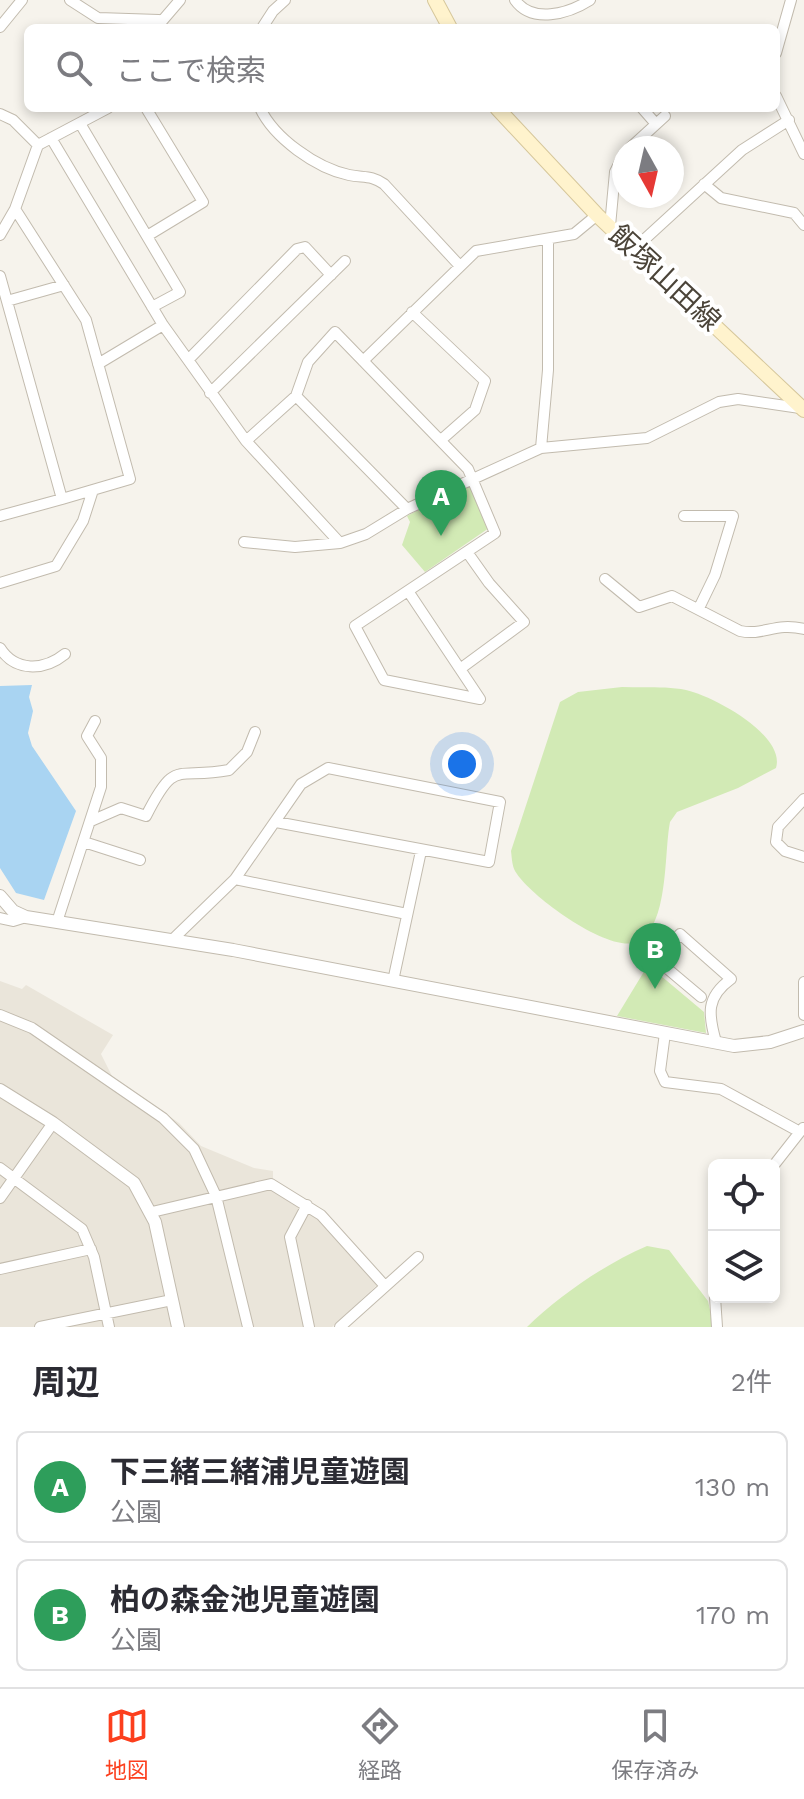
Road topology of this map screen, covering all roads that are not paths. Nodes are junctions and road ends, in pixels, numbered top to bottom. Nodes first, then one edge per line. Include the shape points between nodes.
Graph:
1 (22, 0) edge
2 (70, 0) edge
3 (180, 0) edge
4 (285, 0) edge
5 (435, 0) edge
6 (515, 0) edge
7 (590, 0) edge
8 (791, 0) edge
9 (157, 24) edge
10 (265, 24) edge
11 (448, 24) edge
12 (0, 27) edge
13 (780, 39) edge
14 (780, 103) edge
15 (102, 112) edge
16 (148, 112) edge
17 (262, 112) edge
18 (501, 112) edge
19 (646, 112) edge
20 (0, 114) edge
21 (665, 116) dead end
22 (789, 120) junction
23 (656, 124) junction
24 (81, 125) junction
25 (643, 136) edge
26 (51, 138) junction
27 (38, 145) junction
28 (804, 154) edge
29 (704, 184) junction
30 (612, 204) edge
31 (15, 209) junction
32 (597, 215) junction
33 (804, 225) edge
34 (610, 226) junction
35 (0, 235) edge
36 (147, 236) junction
37 (548, 239) junction
38 (634, 249) junction
39 (345, 261) dead end
40 (459, 265) junction
41 (331, 275) junction
42 (0, 276) edge
43 (64, 285) junction
44 (7, 301) junction
45 (152, 307) junction
46 (412, 312) junction
47 (163, 325) junction
48 (188, 360) junction
49 (363, 361) junction
50 (98, 364) junction
51 (210, 393) junction
52 (296, 396) junction
53 (803, 409) edge
54 (441, 440) junction
55 (246, 441) junction
56 (541, 448) junction
57 (471, 478) junction
58 (93, 490) junction
59 (62, 499) junction
60 (407, 509) junction
61 (0, 516) edge
62 (684, 516) dead end
63 (244, 542) dead end
64 (340, 543) junction
65 (467, 552) junction
66 (605, 579) dead end
67 (0, 583) edge
68 (408, 591) junction
69 (699, 608) junction
70 (804, 629) edge
71 (0, 648) edge
72 (65, 654) dead end
73 (460, 669) junction
74 (95, 721) dead end
75 (255, 732) dead end
76 (804, 799) edge
77 (91, 821) junction
78 (276, 822) junction
79 (84, 842) junction
80 (421, 851) junction
81 (804, 858) edge
82 (140, 860) dead end
83 (235, 879) junction
84 (0, 896) edge
85 (407, 914) junction
86 (26, 917) junction
87 (0, 918) edge
88 (57, 922) junction
89 (171, 941) junction
90 (393, 981) junction
91 (804, 982) edge
92 (701, 997) dead end
93 (0, 1015) edge
94 (804, 1015) edge
95 (804, 1031) edge
96 (665, 1033) junction
97 (716, 1042) junction
98 (0, 1090) edge
99 (53, 1123) junction
100 (802, 1129) edge
101 (779, 1159) edge
102 (0, 1168) edge
103 (15, 1178) junction
104 (216, 1196) junction
105 (0, 1198) edge
106 (307, 1205) junction
107 (152, 1212) junction
108 (91, 1249) junction
109 (418, 1257) dead end
110 (0, 1269) edge
111 (385, 1286) junction
112 (172, 1300) junction
113 (715, 1303) edge
114 (107, 1314) junction
115 (40, 1327) edge
116 (109, 1327) edge
117 (178, 1327) edge
118 (248, 1327) edge
119 (309, 1327) edge
120 (340, 1327) edge
121 (717, 1327) edge

1 - 12 street
2 - 9 street via 98,18
3 - 9 street
4 - 10 street
5 - 11 main road
6 - 7 street via 533,15 553,14
8 - 13 street
14 - 22 street
15 - 24 street
16 - 36 street via 203,202
17 - 40 street via 289,144 349,175 372,175 384,184
18 - 32 main road, 飯塚山田線
19 - 23 street
20 - 27 street
21 - 23 street
22 - 28 street
22 - 29 street via 742,150
23 - 25 street
24 - 26 street
24 - 36 street
26 - 27 street
26 - 45 street
27 - 31 street
29 - 33 street via 721,198 794,213
29 - 38 street
30 - 34 street
31 - 35 street
31 - 43 street
32 - 34 main road, 飯塚山田線
32 - 37 street via 574,234
34 - 38 main road, 飯塚山田線
36 - 45 street via 180,292
37 - 40 street via 476,251
37 - 56 street via 548,370
38 - 53 main road, 飯塚山田線
39 - 41 street
40 - 46 street
41 - 48 street via 305,247 297,249
41 - 51 street
42 - 44 street
43 - 44 street
43 - 50 street via 86,320
44 - 59 street
45 - 47 street
46 - 49 street
46 - 54 street via 485,381 475,410
47 - 48 street
47 - 50 street
48 - 51 street
49 - 52 street via 335,332 308,362
49 - 54 street
50 - 58 street via 130,479
51 - 55 street
52 - 55 street
52 - 60 street
53 - 56 street via 738,399 698,411 647,438
54 - 57 street
55 - 64 street
56 - 57 street
57 - 60 street
57 - 65 street via 495,533
58 - 59 street
58 - 67 street via 83,521 56,566
59 - 61 street
60 - 64 street
62 - 69 street via 733,516
63 - 64 street via 295,547
65 - 68 street
65 - 73 street via 524,622
66 - 69 street via 639,607 672,596
68 - 73 street
68 - 73 street via 355,626 384,680 480,699
69 - 70 street via 740,631 784,624
71 - 72 street via 11,663 28,667
74 - 77 street via 87,736 102,769
75 - 77 street via 247,752 229,770 172,776 162,784 146,816 121,808
76 - 81 street via 778,827 776,842
77 - 79 street
78 - 80 street
78 - 80 street via 301,784 328,768 500,802 489,862
78 - 83 street
79 - 82 street
79 - 88 street
80 - 85 street
83 - 85 street
83 - 89 street
84 - 86 street
85 - 90 street
86 - 87 street
86 - 88 street
88 - 89 street
89 - 90 street
90 - 96 street
91 - 94 street
92 - 97 street via 657,960 680,934 731,979 710,1000
93 - 104 street via 32,1028 179,1132 194,1149
95 - 97 street via 751,1046
96 - 97 street
96 - 100 street via 660,1071 665,1082 721,1089
98 - 99 street
99 - 103 street
99 - 107 street via 123,1172
100 - 101 street
102 - 103 street
103 - 105 street
103 - 108 street via 74,1221
104 - 106 street via 271,1184
104 - 107 street
104 - 118 street
106 - 111 street
106 - 119 street via 290,1237
107 - 112 street
108 - 110 street
108 - 114 street
109 - 111 street
111 - 120 street
112 - 114 street
112 - 117 street
113 - 121 street
114 - 115 street
114 - 116 street

